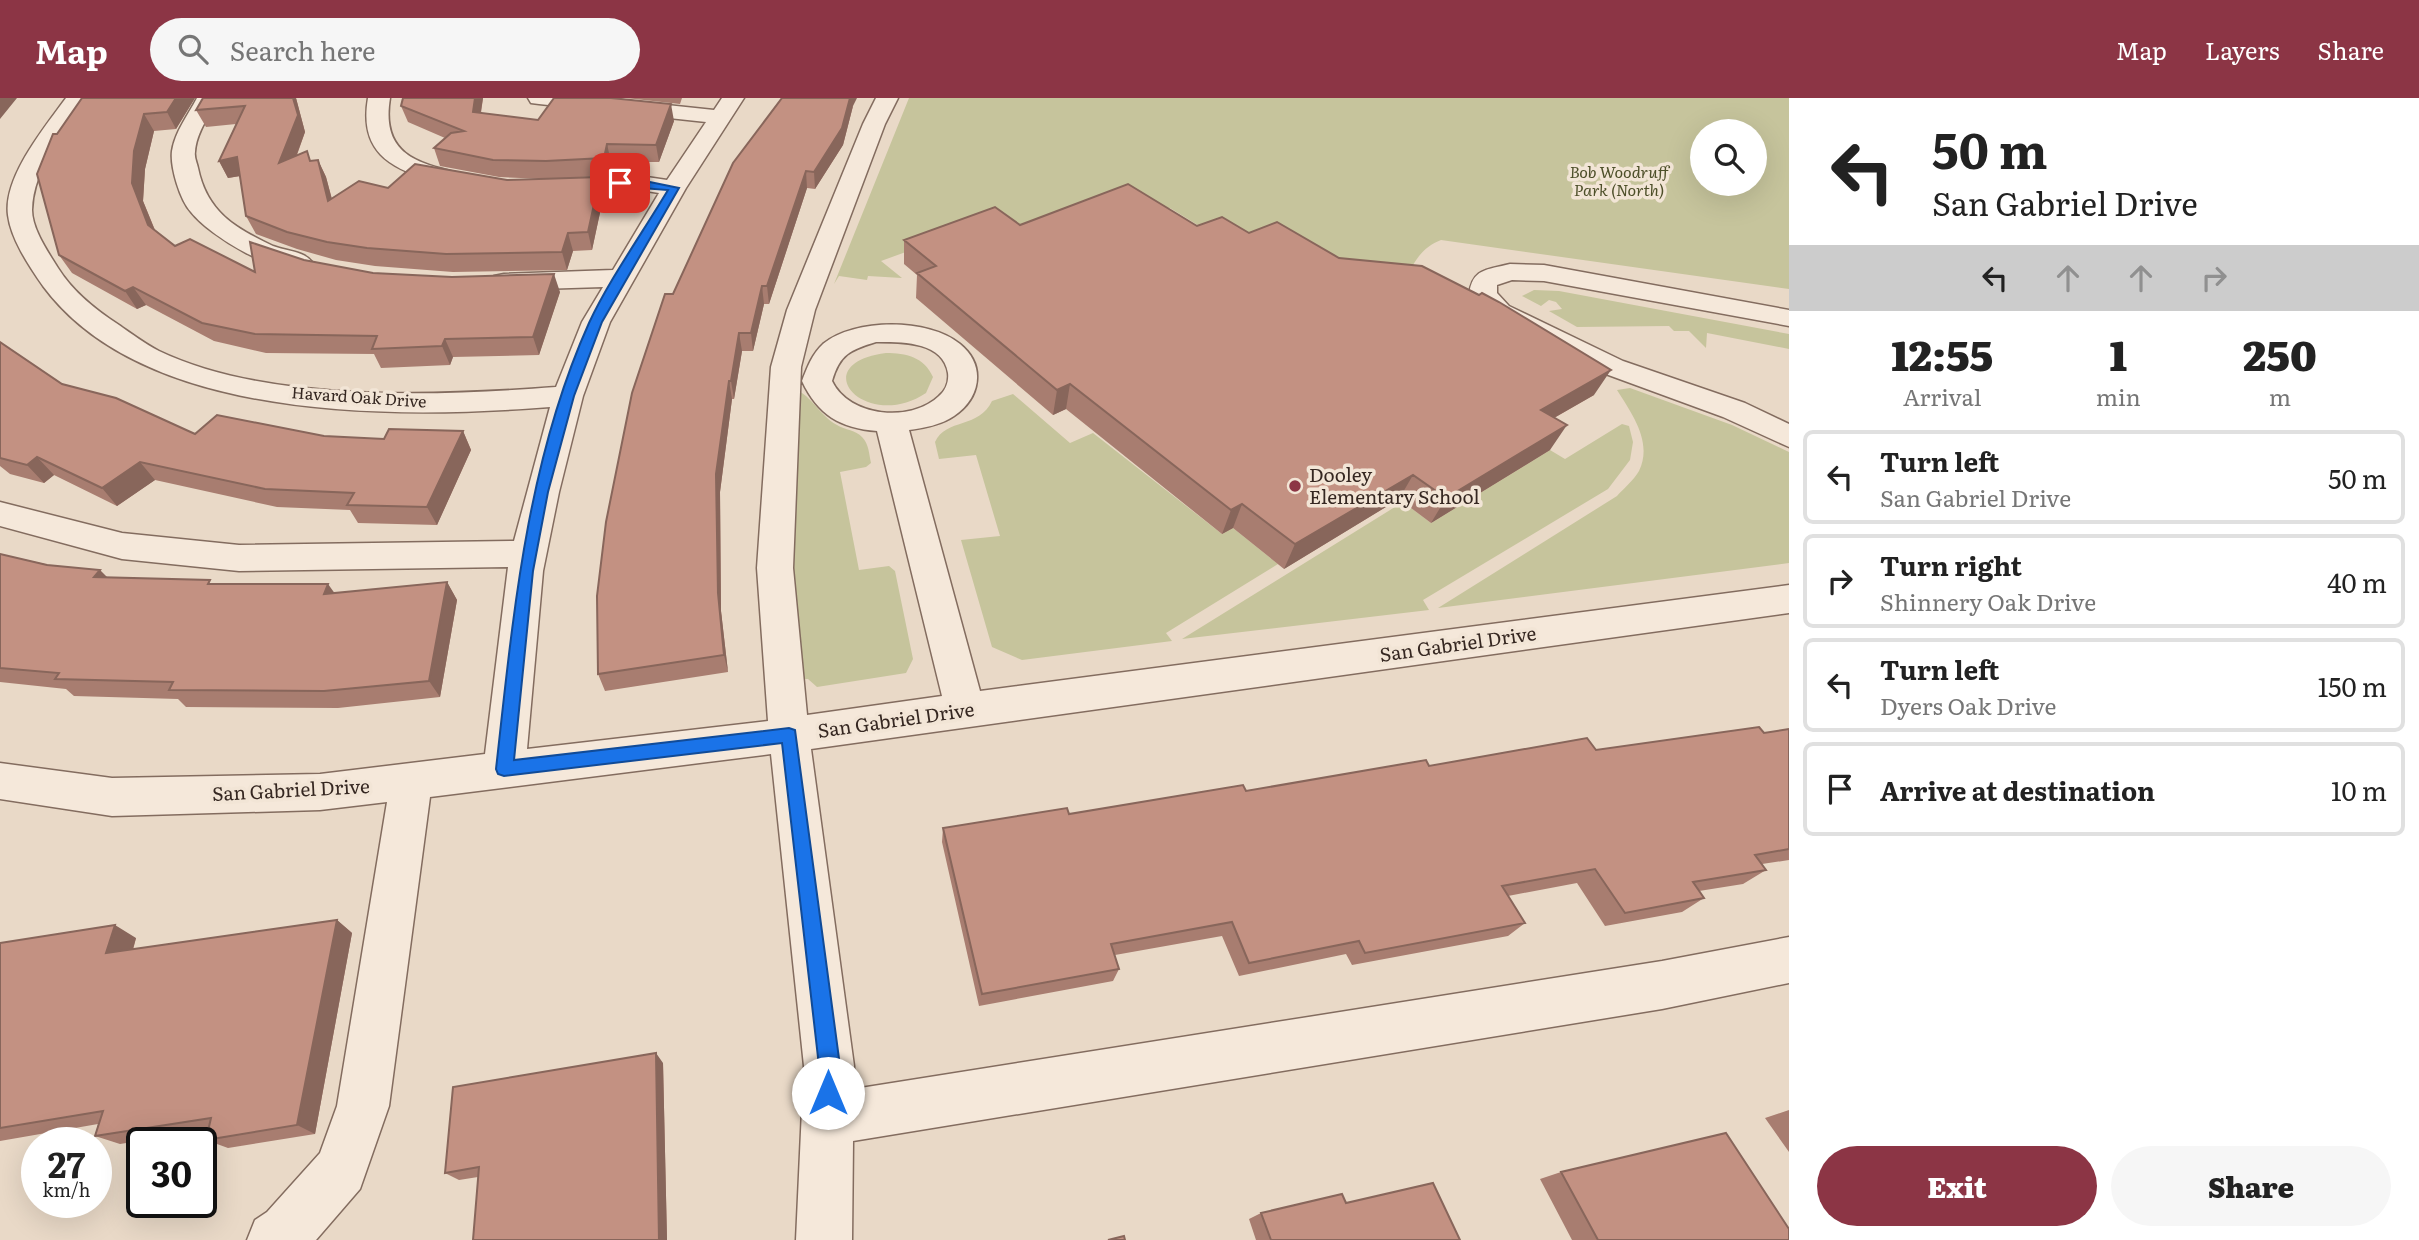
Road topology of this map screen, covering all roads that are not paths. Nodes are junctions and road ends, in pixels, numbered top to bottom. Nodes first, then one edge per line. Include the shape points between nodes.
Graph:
1 (78, 98) edge
2 (208, 98) edge
3 (379, 98) edge
4 (539, 98) edge
5 (887, 98) edge
6 (576, 100) edge
7 (727, 107) edge
8 (486, 184) edge
9 (526, 188) edge
10 (674, 188) junction
11 (322, 268) edge
12 (621, 278) junction
13 (474, 283) edge
14 (1789, 318) edge
15 (568, 396) junction
16 (891, 422) junction
17 (1789, 437) edge
18 (0, 514) edge
19 (529, 554) junction
20 (1789, 599) edge
21 (965, 709) junction
22 (789, 735) junction
23 (504, 769) junction
24 (0, 781) edge
25 (411, 781) junction
26 (1789, 960) edge
27 (827, 1119) junction
28 (275, 1240) edge
29 (824, 1240) edge

1 - 15 street, Havard Oak Drive via 32,167 19,212 57,289 96,323 151,358 219,381 311,397 454,403
2 - 11 street via 183,153 200,208 228,232 265,252
3 - 8 street via 377,124 382,142 396,159 430,174
4 - 6 street
5 - 22 street via 801,310 786,367 775,568
6 - 7 street
7 - 10 street
9 - 10 street via 640,183
10 - 12 street
12 - 13 street
12 - 15 street via 596,322
14 - 17 street via 1544,272 1510,272 1484,280 1483,295 1499,312 1613,367 1734,410
15 - 19 street
16 - 16 street via 927,417 953,401 964,380 959,359 938,342 907,333 874,333 843,343 822,360 817,381 828,402 855,417
16 - 21 street
18 - 19 street via 122,546 239,558
19 - 23 street
20 - 21 street, San Gabriel Drive
21 - 22 street, San Gabriel Drive
22 - 23 street, San Gabriel Drive
22 - 27 street via 830,1066
23 - 25 street, San Gabriel Drive
24 - 25 street, San Gabriel Drive via 112,796 320,792
25 - 28 street via 363,1105 341,1170
26 - 27 street via 1662,985
27 - 29 street

